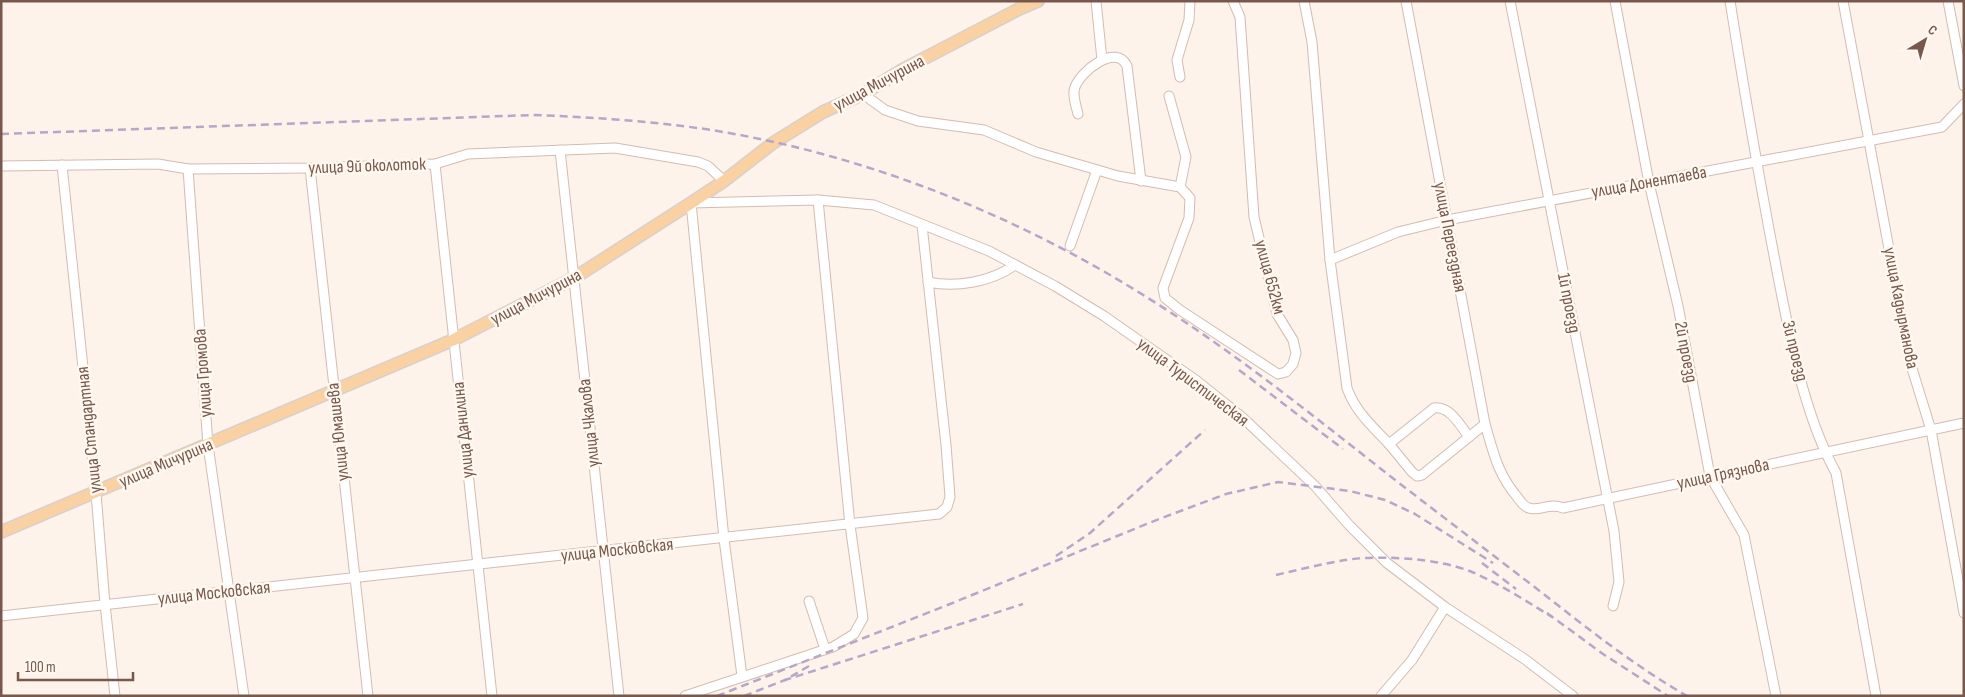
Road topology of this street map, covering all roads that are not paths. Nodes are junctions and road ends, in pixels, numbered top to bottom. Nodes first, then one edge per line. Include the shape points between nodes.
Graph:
1 (1038, 1) edge
2 (1190, 1) edge
3 (1233, 1) edge
4 (1304, 1) edge
5 (1406, 1) edge
6 (1510, 1) edge
7 (1615, 1) edge
8 (1730, 1) edge
9 (1843, 1) edge
10 (1948, 1) edge
11 (1098, 2) edge
12 (1102, 60) junction
13 (1180, 77) dead end
14 (1964, 86) edge
15 (863, 94) junction
16 (1169, 96) dead end
17 (1964, 104) edge
18 (1078, 114) dead end
19 (1870, 142) junction
20 (560, 150) junction
21 (1756, 162) junction
22 (435, 164) junction
23 (62, 165) junction
24 (1, 166) edge
25 (310, 168) junction
26 (188, 169) junction
27 (1097, 170) junction
28 (724, 181) junction
29 (1141, 181) junction
30 (1649, 183) junction
31 (1180, 187) junction
32 (818, 200) junction
33 (1549, 200) junction
34 (691, 204) junction
35 (1447, 220) junction
36 (922, 225) junction
37 (1070, 246) dead end
38 (1330, 260) junction
39 (1015, 265) junction
40 (574, 278) junction
41 (928, 282) junction
42 (453, 340) junction
43 (333, 391) junction
44 (1964, 423) edge
45 (1485, 424) junction
46 (1931, 430) junction
47 (1469, 436) junction
48 (208, 444) junction
49 (1389, 444) junction
50 (1824, 452) junction
51 (1499, 472) joint
52 (1710, 476) junction
53 (96, 493) junction
54 (1607, 499) junction
55 (850, 525) junction
56 (1, 532) edge
57 (724, 539) junction
58 (603, 551) junction
59 (478, 564) junction
60 (355, 578) junction
61 (230, 592) junction
62 (809, 601) dead end
63 (105, 604) junction
64 (1613, 606) dead end
65 (1445, 607) junction
66 (1964, 613) edge
67 (1, 616) edge
68 (825, 649) junction
69 (742, 676) junction
70 (115, 696) edge
71 (244, 696) edge
72 (368, 696) edge
73 (492, 696) edge
74 (619, 696) edge
75 (685, 696) edge
76 (1381, 696) edge
77 (1573, 696) edge
78 (1776, 696) edge
79 (1876, 696) edge

1 - 15 main road, улица Мичурина via 902,70
2 - 13 street via 1189,20 1177,60
3 - 31 street, улица 652км via 1240,17 1254,217 1277,314 1293,340 1296,354 1286,372 1278,374 1165,298 1163,288 1189,218 1190,198
4 - 38 street via 1312,42
5 - 35 street, улица Переездная
6 - 33 street, 1й проезд
7 - 30 street, 2й проезд
8 - 21 street, 3й проезд
9 - 19 street, улица Кадырманова
10 - 14 street
11 - 12 street
12 - 18 street via 1078,80 1074,90
12 - 29 street via 1118,57 1127,66
15 - 27 street via 885,110 918,121 984,130 1036,152
15 - 28 main road, улица Мичурина via 823,112 773,143
16 - 31 street via 1186,157
17 - 19 street, улица Донентаева via 1942,127
19 - 21 street, улица Донентаева
19 - 46 street, улица Кадырманова via 1910,362
20 - 22 street, улица 9й околоток via 468,154
20 - 28 street, улица 9й околоток via 615,148 698,162 708,166
20 - 40 street, улица Чкалова
21 - 30 street, улица Донентаева
21 - 50 street, 3й проезд via 1785,312 1802,383
22 - 25 street, улица 9й околоток
22 - 42 street, улица Данилина
23 - 24 street, улица 9й околоток
23 - 26 street, улица 9й околоток via 158,164
23 - 53 street, улица Стандартная
25 - 26 street, улица 9й околоток
25 - 43 street, улица Юмашева
26 - 48 street, улица Громова
27 - 29 street
27 - 37 street
28 - 34 main road, улица Мичурина
29 - 31 street
30 - 33 street, улица Донентаева
30 - 52 street, 2й проезд via 1678,306
32 - 34 street, улица Туристическая
32 - 36 street, улица Туристическая via 874,205
32 - 55 street
33 - 35 street, улица Донентаева
33 - 54 street, 1й проезд
34 - 40 main road, улица Мичурина
34 - 57 street
35 - 38 street, улица Донентаева via 1398,232
35 - 45 street, улица Переездная
36 - 39 street, улица Туристическая via 989,251
36 - 41 street, улица Московская
38 - 49 street via 1347,388 1362,415
39 - 41 street via 988,278 948,285
39 - 65 street, улица Туристическая via 1104,316 1198,381 1242,417 1315,486 1387,563
40 - 42 main road, улица Мичурина
40 - 58 street, улица Чкалова
41 - 55 street, улица Московская via 946,445 950,497 947,507 939,514
42 - 43 main road, улица Мичурина
42 - 59 street, улица Данилина
43 - 48 main road, улица Мичурина
43 - 60 street, улица Юмашева
44 - 46 street, улица Грязнова
45 - 47 street
45 - 51 street, улица Переездная
46 - 50 street, улица Грязнова
46 - 66 street, улица Кадырманова
47 - 49 street via 1447,410 1439,407
47 - 49 street via 1422,476 1412,472
48 - 53 main road, улица Мичурина
48 - 61 street, улица Громова
50 - 52 street, улица Грязнова
50 - 79 street, 3й проезд via 1836,473
51 - 54 street, улица Грязнова via 1521,502 1532,510 1555,504 1563,508
52 - 54 street, улица Грязнова
52 - 78 street, 2й проезд via 1744,535
53 - 56 main road, улица Мичурина
53 - 63 street, улица Стандартная
54 - 64 street, 1й проезд via 1619,582
55 - 57 street, улица Московская
55 - 68 street via 863,618 854,634
57 - 58 street, улица Московская
57 - 69 street
58 - 59 street, улица Московская
58 - 74 street, улица Чкалова
59 - 60 street, улица Московская
59 - 73 street, улица Данилина
60 - 61 street, улица Московская
60 - 72 street, улица Юмашева
61 - 63 street, улица Московская
61 - 71 street, улица Громова
62 - 68 street
63 - 67 street, улица Московская
63 - 70 street, улица Стандартная
65 - 76 street via 1412,660
65 - 77 street, улица Туристическая via 1526,660
68 - 69 street
69 - 75 street

